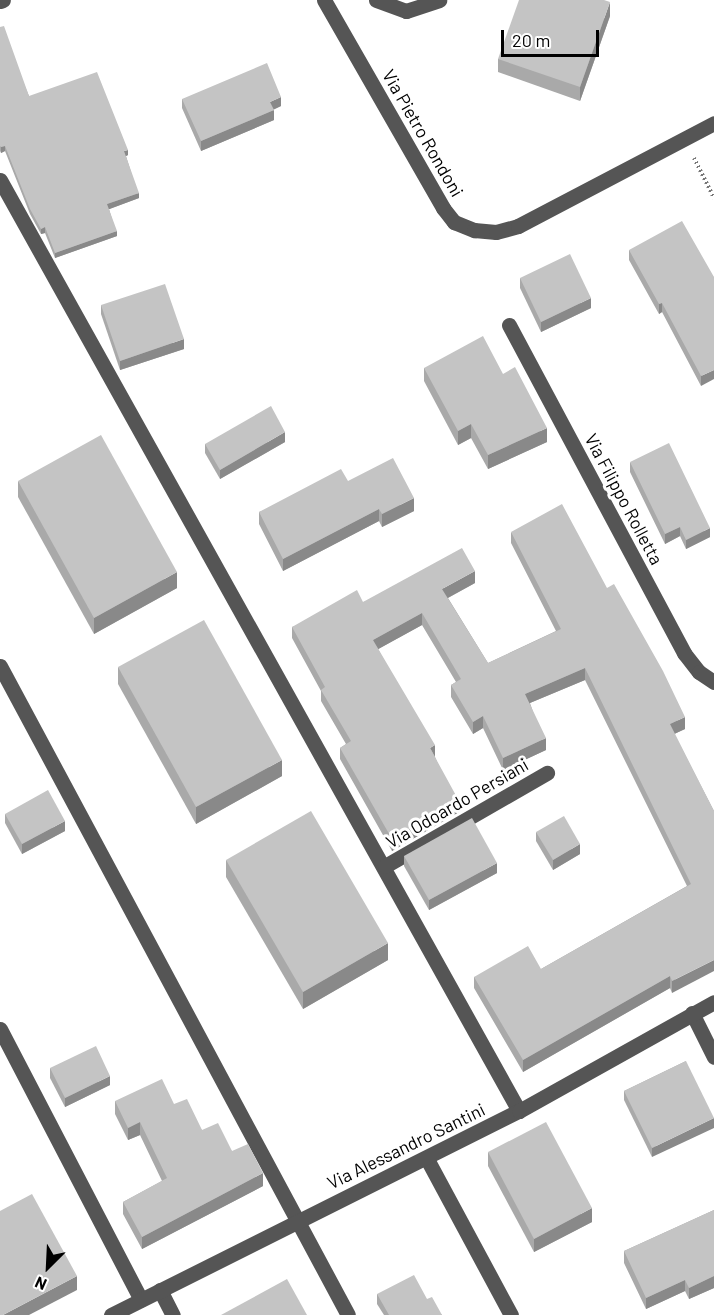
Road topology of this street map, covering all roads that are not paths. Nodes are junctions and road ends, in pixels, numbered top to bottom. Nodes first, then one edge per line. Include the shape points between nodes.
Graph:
1 (324, 0) edge
2 (376, 0) edge
3 (439, 0) edge
4 (714, 123) edge
5 (0, 180) edge
6 (509, 326) dead end
7 (0, 666) edge
8 (714, 682) edge
9 (547, 773) dead end
10 (385, 866) junction
11 (714, 1002) edge
12 (692, 1013) junction
13 (0, 1029) edge
14 (714, 1057) edge
15 (519, 1111) junction
16 (428, 1159) junction
17 (298, 1221) junction
18 (160, 1290) junction
19 (141, 1300) junction
20 (111, 1315) edge
21 (173, 1315) edge
22 (348, 1315) edge
23 (511, 1315) edge

1 - 4 street, Via Pietro Rondoni via 438,201 463,226 485,232 518,226
2 - 3 street via 406,11
5 - 10 street
6 - 8 street, Via Filippo Rolletta via 684,652 699,672
7 - 17 street
9 - 10 street, Via Odoardo Persiani
10 - 15 street
11 - 12 street, Via Alessandro Santini
12 - 14 street
12 - 15 street, Via Alessandro Santini
13 - 19 street
15 - 16 street, Via Alessandro Santini
16 - 17 street, Via Alessandro Santini
16 - 23 street
17 - 18 street, Via Alessandro Santini
17 - 22 street
18 - 19 street, Via Alessandro Santini
18 - 21 street
19 - 20 street, Via Alessandro Santini

